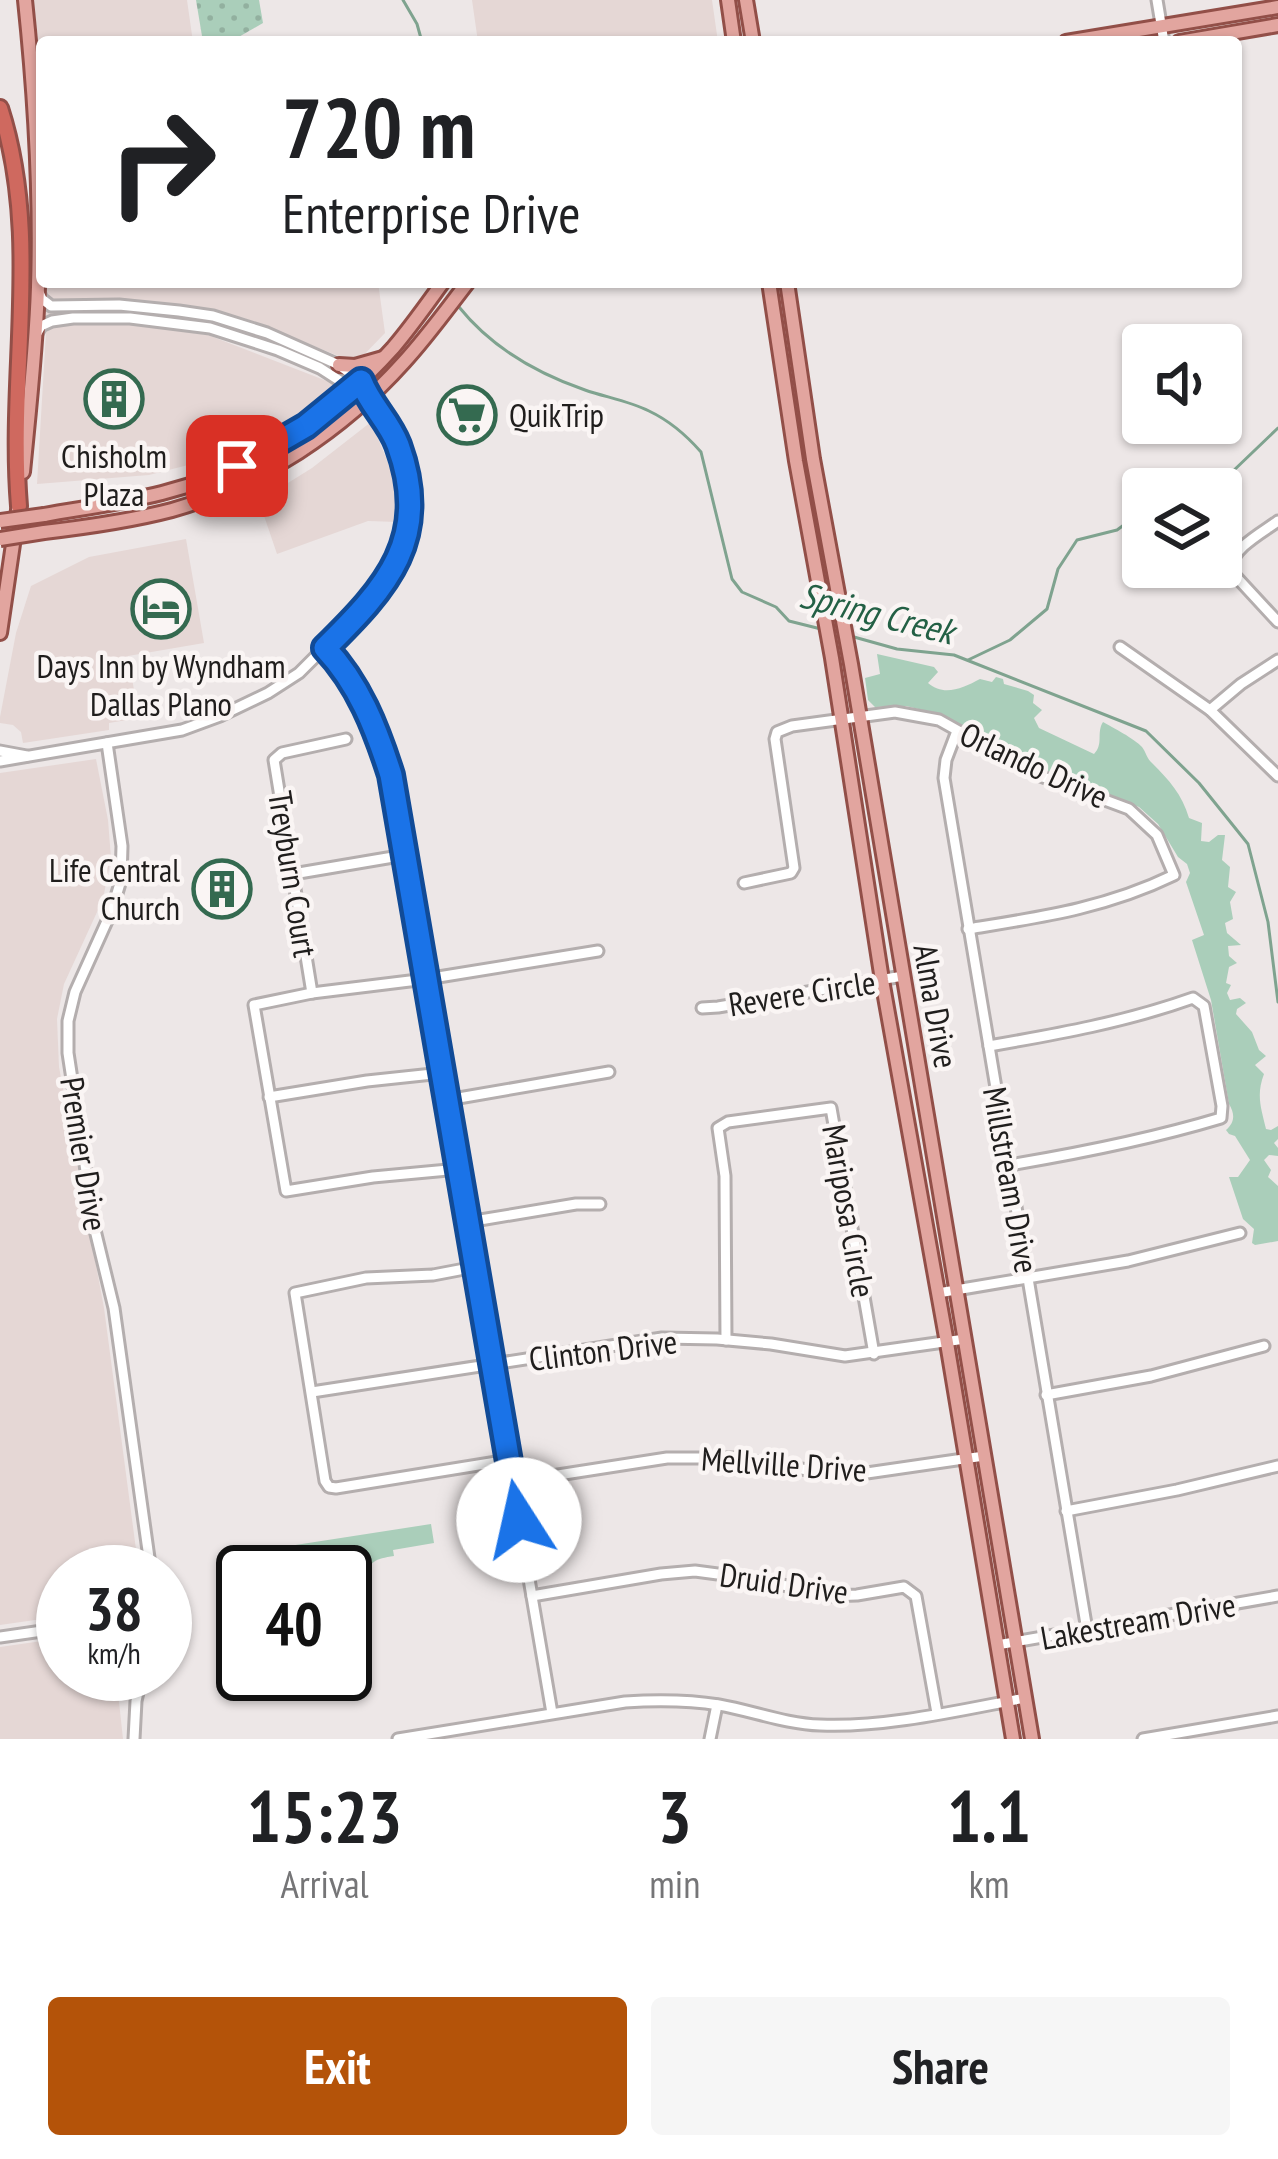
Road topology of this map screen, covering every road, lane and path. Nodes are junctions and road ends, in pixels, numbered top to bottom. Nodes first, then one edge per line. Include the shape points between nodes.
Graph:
1 (25, 0) edge
2 (728, 0) edge
3 (746, 0) edge
4 (1157, 0) edge
5 (1278, 7) edge
6 (1278, 25) edge
7 (1161, 26) junction
8 (733, 36) edge
9 (752, 36) edge
10 (1102, 36) edge
11 (1163, 36) edge
12 (1214, 36) edge
13 (0, 109) edge
14 (36, 163) edge
15 (38, 288) joint
16 (439, 288) edge
17 (463, 288) edge
18 (770, 288) edge
19 (788, 288) edge
20 (790, 300) junction
21 (772, 303) junction
22 (130, 312) junction
23 (36, 335) junction
24 (255, 336) junction
25 (384, 358) junction
26 (338, 365) junction
27 (356, 386) junction
28 (368, 399) junction
29 (19, 506) junction
30 (823, 513) junction
31 (806, 517) junction
32 (0, 521) edge
33 (1278, 521) edge
34 (0, 539) edge
35 (1278, 622) edge
36 (0, 634) edge
37 (1120, 646) dead end
38 (325, 648) junction
39 (1278, 660) edge
40 (1210, 710) junction
41 (860, 716) junction
42 (841, 719) junction
43 (957, 731) junction
44 (346, 739) dead end
45 (107, 742) junction
46 (0, 751) edge
47 (27, 756) junction
48 (0, 761) edge
49 (1278, 776) edge
50 (405, 855) junction
51 (293, 874) junction
52 (744, 883) dead end
53 (968, 928) junction
54 (598, 951) dead end
55 (903, 976) junction
56 (427, 979) junction
57 (882, 980) junction
58 (312, 993) junction
59 (701, 1008) dead end
60 (988, 1046) junction
61 (609, 1072) dead end
62 (442, 1073) junction
63 (269, 1097) junction
64 (447, 1100) junction
65 (1009, 1165) junction
66 (458, 1169) junction
67 (600, 1204) dead end
68 (468, 1222) junction
69 (1240, 1233) dead end
70 (475, 1268) junction
71 (1028, 1279) junction
72 (957, 1291) junction
73 (938, 1293) junction
74 (727, 1340) junction
75 (965, 1340) junction
76 (947, 1342) junction
77 (1264, 1346) dead end
78 (874, 1354) junction
79 (492, 1366) junction
80 (312, 1392) junction
81 (1046, 1395) junction
82 (984, 1456) junction
83 (967, 1459) junction
84 (509, 1460) junction
85 (1278, 1466) edge
86 (513, 1482) junction
87 (1066, 1510) junction
88 (147, 1545) edge
89 (532, 1596) junction
90 (1278, 1596) edge
91 (1087, 1630) junction
92 (36, 1632) edge
93 (0, 1637) edge
94 (1016, 1642) junction
95 (997, 1646) junction
96 (1025, 1698) junction
97 (136, 1701) edge
98 (1006, 1702) junction
99 (717, 1705) junction
100 (552, 1713) junction
101 (937, 1713) junction
102 (1278, 1716) edge
103 (134, 1739) edge
104 (398, 1739) edge
105 (710, 1739) edge
106 (1013, 1739) edge
107 (1032, 1739) edge
108 (1143, 1739) edge

1 - 14 main road
2 - 8 main road
3 - 9 main road
4 - 7 street
5 - 7 main road
6 - 12 main road
7 - 10 main road
7 - 11 street
13 - 29 highway via 22,226
15 - 22 street via 51,306
15 - 23 main road
16 - 25 main road
17 - 28 main road
18 - 21 main road, Alma Drive
19 - 20 main road, Alma Drive
20 - 21 main road
20 - 30 main road, Alma Drive
21 - 31 main road, Alma Drive
22 - 23 street via 60,320
22 - 24 street
23 - 29 main road
24 - 26 street
24 - 27 street
25 - 26 main road
25 - 27 main road
26 - 27 street
27 - 28 street
27 - 32 main road, bridge via 284,440 210,478
28 - 34 main road, bridge via 291,457 221,492 143,517
28 - 38 street via 404,464 406,534 389,578
29 - 36 main road
30 - 31 main road
30 - 41 main road, Alma Drive
31 - 42 main road, Alma Drive
33 - 35 street via 1229,569
37 - 40 street
38 - 45 street via 285,683 232,711 182,730
38 - 50 street via 375,728
39 - 40 street
40 - 49 street
41 - 42 street, Orlando Drive
41 - 43 street, Orlando Drive via 919,715
41 - 55 main road, Alma Drive
42 - 52 street, Orlando Drive via 777,732 794,868
42 - 57 main road, Alma Drive
43 - 53 street, Millstream Drive via 944,778
43 - 53 street, Orlando Drive via 1035,773 1129,809 1157,835 1174,874 1101,904
44 - 51 street, Treyburn Court via 274,760
45 - 47 street
45 - 88 street, Premier Drive via 121,880 75,992 67,1039
46 - 47 street
47 - 48 street
50 - 51 street
50 - 56 street
51 - 58 street, Treyburn Court
53 - 60 street, Millstream Drive
54 - 56 street
55 - 57 street, Revere Circle
55 - 72 main road, Alma Drive
56 - 58 street
56 - 62 street
57 - 59 street, Revere Circle
57 - 73 main road, Alma Drive
58 - 63 street via 254,1005
60 - 65 street, Millstream Drive
60 - 65 street via 1092,1028 1192,998 1204,1006 1222,1106 1221,1118
61 - 64 street
62 - 63 street
62 - 64 street
63 - 66 street via 286,1191
64 - 66 street
65 - 71 street, Millstream Drive
66 - 68 street
67 - 68 street
68 - 70 street
69 - 71 street
70 - 79 street
70 - 80 street via 296,1293
71 - 72 street
71 - 81 street, Millstream Drive
72 - 73 street
72 - 75 main road, Alma Drive
73 - 76 main road, Alma Drive
74 - 78 street, Clinton Drive
74 - 78 street, Mariposa Circle via 718,1128 831,1108
74 - 79 street, Clinton Drive via 662,1338
75 - 76 street, Clinton Drive
75 - 82 main road, Alma Drive
76 - 78 street, Clinton Drive
76 - 83 main road, Alma Drive
77 - 81 street
79 - 80 street, Clinton Drive
79 - 84 street
80 - 84 street via 329,1487
81 - 87 street, Millstream Drive
82 - 83 street, Mellville Drive
82 - 94 main road, Alma Drive
83 - 86 street, Mellville Drive via 860,1474 667,1458
83 - 95 main road, Alma Drive
84 - 86 street
85 - 87 street
86 - 89 street
87 - 91 street, Millstream Drive
89 - 100 street
89 - 101 street, Druid Drive via 695,1571 827,1596 904,1587 916,1595
90 - 91 street, Lakestream Drive
91 - 94 street, Lakestream Drive
92 - 93 street
94 - 95 street, Lakestream Drive
94 - 96 main road, Alma Drive
95 - 98 main road, Alma Drive
96 - 98 street
96 - 107 main road, Alma Drive
97 - 103 street
98 - 101 street
98 - 106 main road, Alma Drive
99 - 100 street via 637,1701
99 - 101 street via 815,1725
99 - 105 street
100 - 104 street
102 - 108 street

